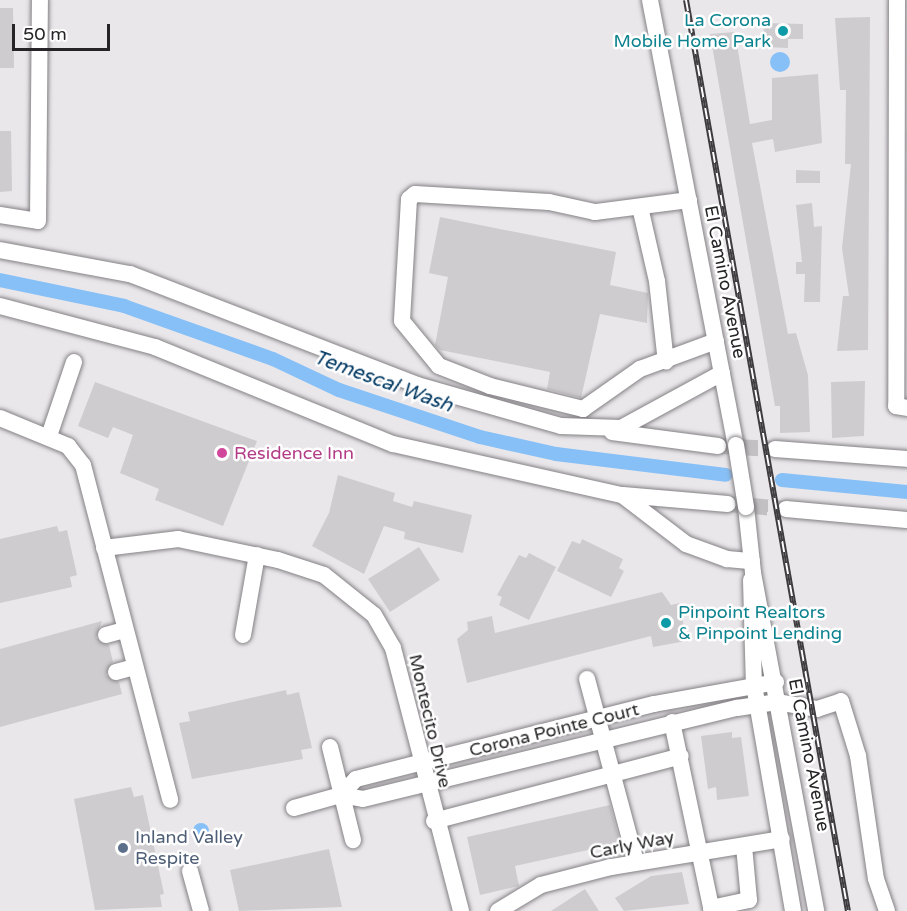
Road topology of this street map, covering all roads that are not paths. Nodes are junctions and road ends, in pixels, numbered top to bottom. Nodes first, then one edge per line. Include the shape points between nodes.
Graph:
1 (40, 0) edge
2 (650, 0) edge
3 (897, 0) edge
4 (902, 39) edge
5 (689, 200) junction
6 (640, 207) junction
7 (0, 215) edge
8 (0, 250) edge
9 (0, 306) edge
10 (902, 310) edge
11 (716, 341) junction
12 (74, 362) dead end
13 (666, 362) junction
14 (722, 372) junction
15 (907, 408) edge
16 (0, 418) edge
17 (609, 432) junction
18 (49, 436) junction
19 (718, 446) tunnel mouth
20 (775, 449) tunnel mouth
21 (907, 459) edge
22 (622, 495) junction
23 (728, 504) tunnel mouth
24 (786, 509) tunnel mouth
25 (907, 520) edge
26 (104, 548) junction
27 (257, 555) junction
28 (753, 567) junction
29 (125, 630) junction
30 (106, 635) dead end
31 (243, 635) dead end
32 (135, 667) junction
33 (116, 672) dead end
34 (587, 679) dead end
35 (776, 682) junction
36 (754, 686) junction
37 (777, 702) junction
38 (756, 705) junction
39 (598, 717) junction
40 (672, 722) junction
41 (603, 736) junction
42 (330, 747) dead end
43 (681, 756) junction
44 (419, 763) junction
45 (612, 776) junction
46 (424, 783) junction
47 (341, 795) junction
48 (170, 800) dead end
49 (294, 808) dead end
50 (434, 821) junction
51 (782, 839) junction
52 (353, 840) dead end
53 (744, 846) junction
54 (702, 852) junction
55 (636, 862) junction
56 (190, 871) dead end
57 (711, 910) edge
58 (201, 911) edge
59 (461, 911) edge
60 (498, 911) edge
61 (793, 911) edge
62 (816, 911) edge
63 (887, 911) edge

1 - 7 street via 38,221
2 - 5 street, El Camino Avenue
3 - 4 street
4 - 10 street
5 - 6 street
5 - 11 street, El Camino Avenue
6 - 13 street via 657,281
6 - 13 street via 596,212 549,202 415,194 410,199 402,321 439,366 490,386 583,409 640,369
8 - 17 street via 130,274 417,385 561,426
9 - 22 street via 155,347 393,444
10 - 15 street via 896,406
11 - 13 street
11 - 14 street, El Camino Avenue
12 - 18 street
14 - 17 street
14 - 28 street, El Camino Avenue, bridge
16 - 18 street
17 - 19 street
18 - 26 street via 78,454
20 - 21 street
22 - 23 street
22 - 28 street via 686,544
24 - 25 street
26 - 27 street, Montecito Drive via 178,539
26 - 29 street
27 - 31 street
27 - 44 street, Montecito Drive via 324,575 374,615 393,648
28 - 35 street, El Camino Avenue
28 - 36 street, El Camino Avenue
29 - 30 street
29 - 32 street
32 - 33 street
32 - 48 street
34 - 39 street
35 - 36 street, Corona Pointe Court
35 - 37 street, El Camino Avenue
36 - 38 street, El Camino Avenue
36 - 39 street, Corona Pointe Court
37 - 38 street, Corona Pointe Court
37 - 62 street, El Camino Avenue
37 - 63 street, Corona Pointe Court via 817,709 841,701 858,756 876,879
38 - 40 street, Corona Pointe Court
38 - 51 street, El Camino Avenue
39 - 41 street
39 - 44 street, Corona Pointe Court
40 - 41 street, Corona Pointe Court
40 - 43 street
41 - 45 street
41 - 46 street, Corona Pointe Court
42 - 47 street
43 - 45 street
43 - 54 street
44 - 46 street, Montecito Drive
44 - 47 street, Corona Pointe Court via 357,779
45 - 50 street
45 - 55 street
46 - 47 street, Corona Pointe Court via 363,798
46 - 50 street, Montecito Drive
47 - 49 street
47 - 52 street
50 - 59 street, Montecito Drive
51 - 53 street, Carly Way
51 - 61 street, El Camino Avenue
53 - 54 street, Carly Way
53 - 57 street via 749,900
54 - 55 street, Carly Way
54 - 57 street
55 - 60 street, Carly Way via 541,885
56 - 58 street

